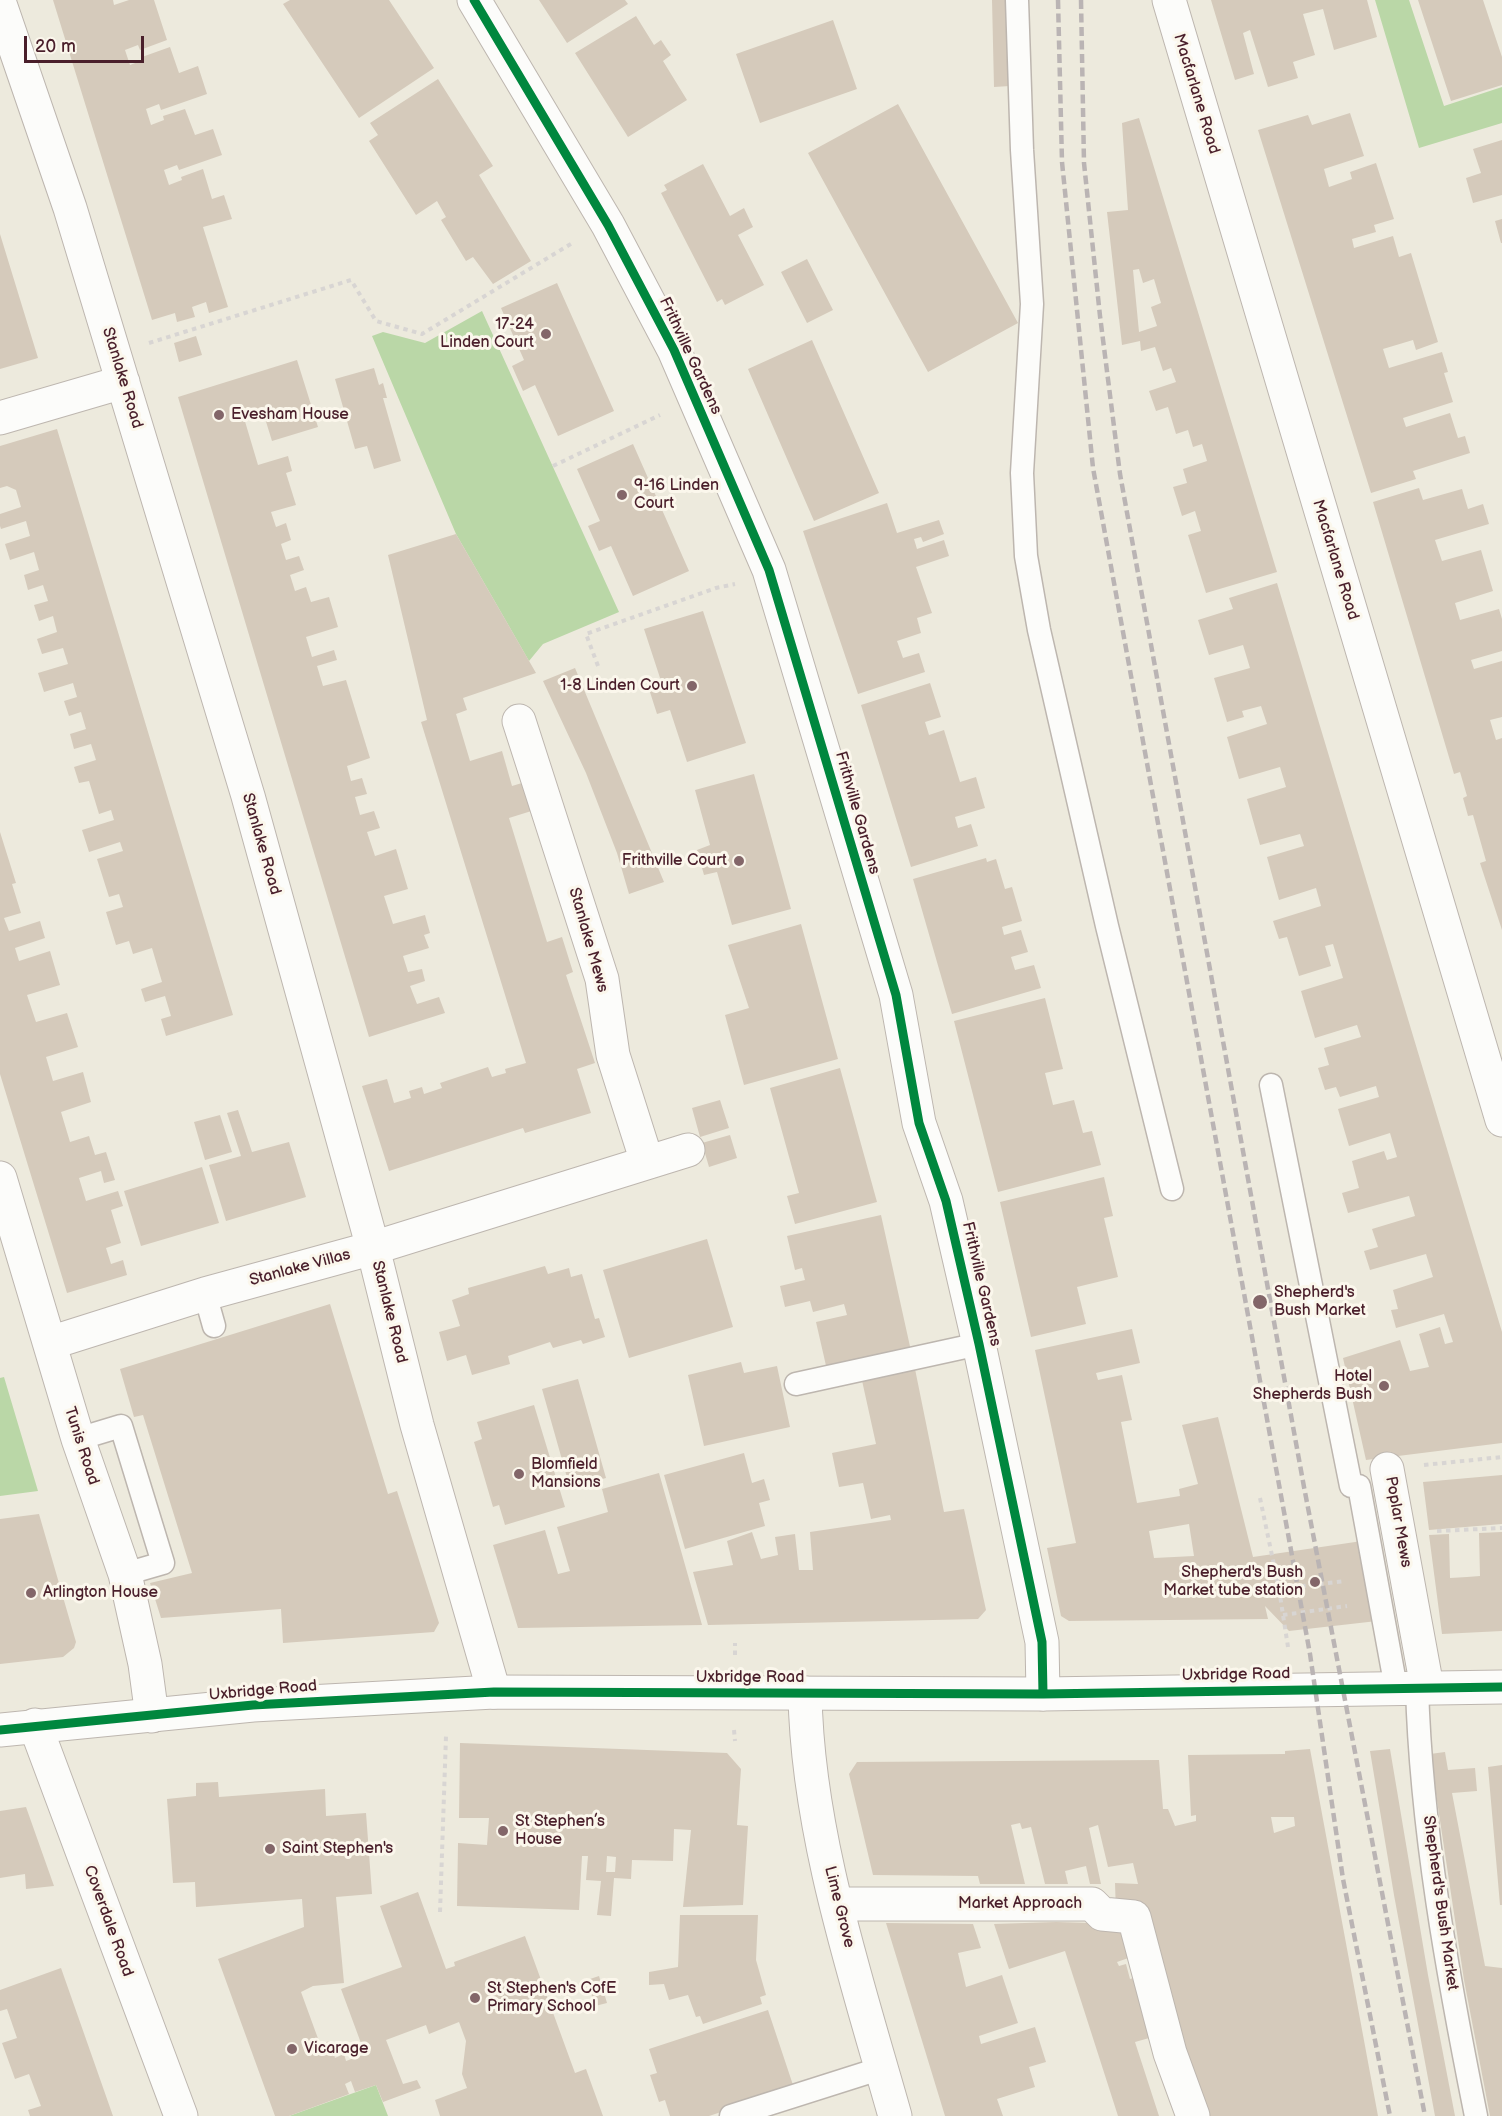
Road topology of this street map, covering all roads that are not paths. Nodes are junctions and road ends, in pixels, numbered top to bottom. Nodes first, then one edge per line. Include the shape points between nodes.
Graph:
1 (474, 0) edge
2 (1017, 0) edge
3 (1169, 0) edge
4 (0, 4) edge
5 (119, 367) junction
6 (0, 418) edge
7 (519, 721) dead end
8 (1271, 1085) dead end
9 (1502, 1120) edge
10 (688, 1150) dead end
11 (646, 1162) junction
12 (0, 1178) edge
13 (1172, 1189) dead end
14 (9, 1237) edge
15 (373, 1248) junction
16 (204, 1294) junction
17 (214, 1326) dead end
18 (50, 1343) junction
19 (979, 1344) junction
20 (796, 1384) dead end
21 (78, 1439) junction
22 (1387, 1469) road end
23 (125, 1574) junction
24 (1413, 1687) junction
25 (1502, 1687) edge
26 (494, 1692) junction
27 (805, 1693) junction
28 (1043, 1694) junction
29 (152, 1716) junction
30 (35, 1725) junction
31 (0, 1730) edge
32 (838, 1904) junction
33 (882, 2068) junction
34 (181, 2116) edge
35 (731, 2116) edge
36 (895, 2116) edge
37 (1193, 2116) edge
38 (1476, 2116) edge

1 - 19 street, Frithville Gardens via 608,225 674,350 769,570 896,995 919,1123 946,1201
2 - 13 lane via 1032,304 1022,380 1026,556 1039,630 1104,915
3 - 9 street, Macfarlane Road
4 - 5 street, Stanlake Road
5 - 6 street
5 - 15 street, Stanlake Road via 248,796
7 - 11 street, Stanlake Mews via 602,979 613,1055
8 - 24 lane, Shepherd's Bush Market via 1351,1486 1359,1486
10 - 11 street, Stanlake Villas
11 - 15 street, Stanlake Villas
12 - 14 street, Tunis Road
14 - 18 street, Tunis Road
15 - 16 street, Stanlake Villas
15 - 26 street, Stanlake Road via 417,1425
16 - 17 lane
16 - 18 street, Stanlake Villas
18 - 21 street, Tunis Road
19 - 20 lane
19 - 28 street, Frithville Gardens via 1042,1642
21 - 23 street, Tunis Road
21 - 23 lane via 121,1426 163,1563
22 - 24 street, Poplar Mews
23 - 29 street, Tunis Road
24 - 25 street, Uxbridge Road
24 - 28 street, Uxbridge Road
24 - 38 lane, Shepherd's Bush Market via 1454,2005
26 - 27 street, Uxbridge Road
26 - 29 street, Uxbridge Road via 342,1699
27 - 28 street, Uxbridge Road
27 - 32 street, Lime Grove via 806,1745 813,1793
29 - 30 street, Uxbridge Road
30 - 31 street, Uxbridge Road
30 - 34 street, Coverdale Road
32 - 33 street, Lime Grove
32 - 37 street, Market Approach via 1092,1904 1102,1914 1134,1917 1170,2053
33 - 35 lane
33 - 36 street, Lime Grove

